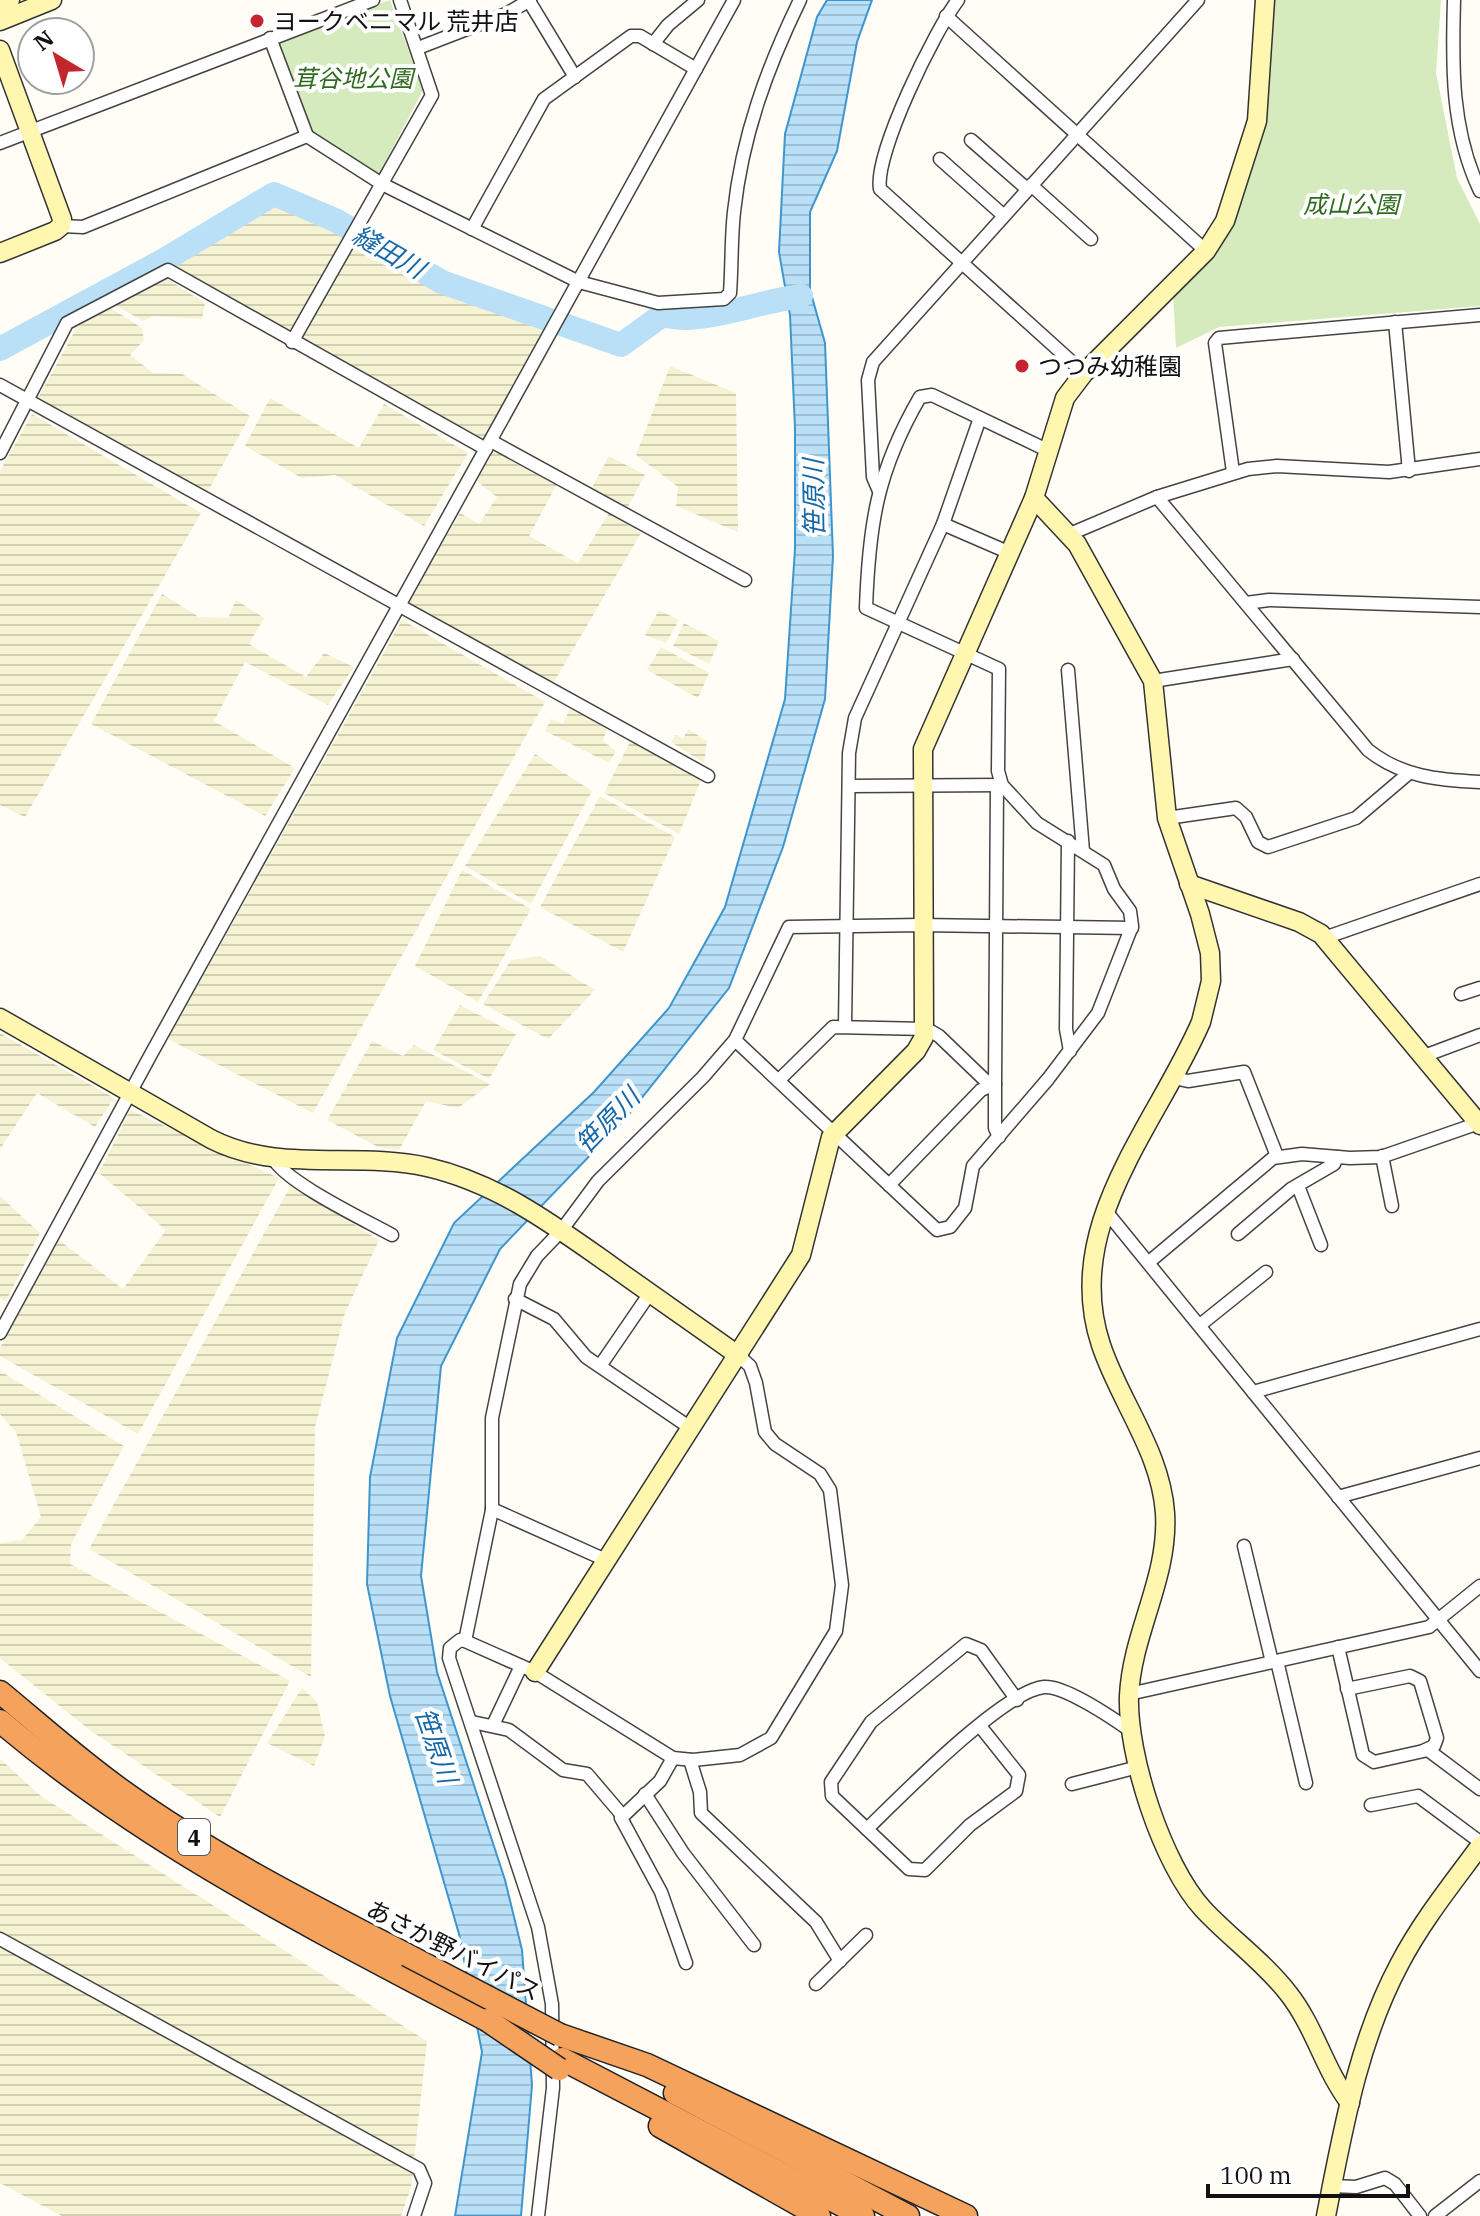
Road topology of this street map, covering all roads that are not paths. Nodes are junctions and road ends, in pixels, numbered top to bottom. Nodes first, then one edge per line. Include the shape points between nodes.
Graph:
1 (10, 0) edge
2 (52, 0) edge
3 (373, 0) edge
4 (400, 0) edge
5 (530, 0) edge
6 (698, 0) edge
7 (800, 0) edge
8 (958, 0) edge
9 (1265, 0) edge
10 (1454, 0) edge
11 (732, 1) edge
12 (1193, 2) edge
13 (0, 4) edge
14 (946, 16) junction
15 (0, 21) edge
16 (270, 38) junction
17 (653, 44) junction
18 (418, 48) junction
19 (0, 50) edge
20 (696, 69) junction
21 (575, 77) junction
22 (31, 131) junction
23 (1078, 134) junction
24 (307, 136) junction
25 (971, 140) dead end
26 (0, 143) edge
27 (940, 159) dead end
28 (1476, 168) edge
29 (382, 184) junction
30 (1029, 187) junction
31 (1480, 191) edge
32 (1003, 215) junction
33 (61, 226) junction
34 (472, 229) junction
35 (1091, 239) dead end
36 (1206, 251) junction
37 (0, 253) edge
38 (960, 263) junction
39 (579, 282) junction
40 (1480, 315) edge
41 (1395, 322) junction
42 (292, 342) junction
43 (1084, 373) junction
44 (0, 385) edge
45 (29, 402) junction
46 (980, 418) junction
47 (488, 445) junction
48 (1047, 450) junction
49 (0, 453) edge
50 (1480, 459) edge
51 (1409, 471) junction
52 (1233, 472) junction
53 (879, 491) junction
54 (1157, 497) junction
55 (1034, 498) junction
56 (943, 524) junction
57 (1070, 534) junction
58 (1010, 553) junction
59 (745, 580) dead end
60 (1246, 603) junction
61 (400, 607) junction
62 (1480, 607) edge
63 (896, 622) junction
64 (965, 654) junction
65 (1293, 659) junction
66 (1068, 670) dead end
67 (1153, 681) junction
68 (1409, 773) junction
69 (708, 776) dead end
70 (1480, 782) edge
71 (999, 785) junction
72 (849, 786) junction
73 (921, 787) junction
74 (1167, 818) junction
75 (1068, 841) junction
76 (1083, 851) junction
77 (1189, 884) junction
78 (1480, 884) edge
79 (921, 925) junction
80 (846, 926) junction
81 (997, 926) junction
82 (1066, 928) junction
83 (1132, 928) junction
84 (1324, 938) junction
85 (1480, 988) edge
86 (1461, 994) dead end
87 (0, 1018) edge
88 (845, 1026) junction
89 (922, 1028) junction
90 (1480, 1035) edge
91 (735, 1040) junction
92 (1070, 1051) junction
93 (1424, 1056) junction
94 (1174, 1078) junction
95 (780, 1079) junction
96 (992, 1084) junction
97 (130, 1092) junction
98 (1479, 1124) edge
99 (834, 1133) junction
100 (999, 1137) junction
101 (1277, 1156) junction
102 (1382, 1156) junction
103 (1337, 1157) junction
104 (273, 1158) junction
105 (889, 1185) junction
106 (1298, 1186) junction
107 (1392, 1206) dead end
108 (1105, 1210) junction
109 (561, 1231) junction
110 (1238, 1234) dead end
111 (392, 1235) dead end
112 (1321, 1245) dead end
113 (1149, 1262) junction
114 (1266, 1272) dead end
115 (650, 1293) junction
116 (515, 1299) junction
117 (1200, 1325) junction
118 (1480, 1329) edge
119 (0, 1333) edge
120 (739, 1356) junction
121 (600, 1366) junction
122 (1253, 1392) junction
123 (692, 1429) junction
124 (1480, 1458) edge
125 (1338, 1497) junction
126 (492, 1509) junction
127 (1244, 1546) dead end
128 (608, 1561) junction
129 (1480, 1586) edge
130 (1440, 1620) junction
131 (465, 1641) junction
132 (1338, 1647) junction
133 (1275, 1661) junction
134 (528, 1669) junction
135 (1480, 1671) edge
136 (1347, 1689) junction
137 (0, 1692) edge
138 (1129, 1694) junction
139 (1017, 1700) junction
140 (0, 1721) edge
141 (472, 1722) junction
142 (493, 1725) junction
143 (980, 1726) junction
144 (1131, 1731) junction
145 (1425, 1750) junction
146 (673, 1758) junction
147 (690, 1760) junction
148 (1138, 1767) junction
149 (1306, 1783) dead end
150 (1072, 1784) dead end
151 (1480, 1789) edge
152 (645, 1794) junction
153 (1371, 1805) dead end
154 (622, 1815) junction
155 (867, 1829) junction
156 (1480, 1844) edge
157 (866, 1935) dead end
158 (0, 1939) edge
159 (754, 1945) dead end
160 (840, 1961) junction
161 (686, 1963) dead end
162 (816, 1984) dead end
163 (560, 2035) junction
164 (560, 2064) junction
165 (1350, 2103) junction
166 (1480, 2181) edge
167 (1332, 2186) junction
168 (414, 2216) edge
169 (538, 2216) edge
170 (819, 2216) edge
171 (863, 2216) edge
172 (908, 2216) edge
173 (966, 2216) edge
174 (1326, 2216) edge
175 (1420, 2216) edge
176 (1435, 2216) edge

1 - 13 street
2 - 15 street
3 - 16 street
4 - 18 street
5 - 18 street
5 - 21 street
6 - 17 street
7 - 39 street via 748,130 733,215 730,293 719,300 658,303
8 - 14 street
9 - 36 street via 1260,98 1251,148 1225,221
10 - 28 street via 1455,104
11 - 20 street
12 - 23 street
14 - 23 street
14 - 38 street via 897,121 879,182 884,194
16 - 22 street
16 - 24 street
17 - 20 street
17 - 21 street via 631,36
18 - 29 street via 432,95
19 - 22 street
20 - 39 street
21 - 34 street via 541,102
22 - 26 street
22 - 33 street via 62,210
23 - 30 street
23 - 36 street
24 - 29 street
24 - 33 street via 83,227
25 - 30 street
27 - 32 street
28 - 31 street
29 - 34 street
29 - 42 street
30 - 32 street
30 - 35 street
32 - 38 street
33 - 37 street
34 - 39 street
36 - 43 street
38 - 43 street
38 - 53 street via 869,371 870,446
39 - 47 street
40 - 41 street
41 - 51 street
41 - 52 street via 1217,339
42 - 45 street via 168,270 67,323
42 - 47 street
43 - 48 street via 1065,398
44 - 45 street
45 - 49 street
45 - 61 street
46 - 48 street
46 - 53 street via 932,395 920,397 906,419
46 - 56 street
47 - 59 street
47 - 61 street
48 - 55 street
50 - 51 street
51 - 52 street via 1277,466
52 - 54 street
53 - 63 street via 869,534 866,608
54 - 57 street
54 - 60 street
55 - 57 street
55 - 58 street
56 - 58 street
56 - 63 street
57 - 67 street
58 - 64 street
60 - 62 street
60 - 65 street
61 - 69 street
61 - 97 street
63 - 64 street
63 - 72 street via 855,718
64 - 71 street via 1000,672
64 - 73 street via 923,749
65 - 67 street
65 - 68 street via 1358,740
66 - 76 street
67 - 74 street
68 - 70 street
68 - 74 street via 1356,818 1268,847 1258,842 1236,808
71 - 73 street
71 - 75 street via 1037,823
71 - 81 street
72 - 73 street
72 - 80 street
73 - 79 street
74 - 77 street
75 - 76 street
75 - 82 street
76 - 83 street via 1107,868 1130,911
77 - 84 street via 1299,922
77 - 94 street via 1208,942 1211,981 1201,1022
78 - 84 street
79 - 80 street
79 - 81 street
79 - 89 street
80 - 88 street
80 - 91 street via 789,927
81 - 82 street
81 - 96 street
82 - 83 street
82 - 92 street
83 - 92 street via 1098,1013
84 - 93 street
85 - 86 street
87 - 97 street
88 - 89 street
88 - 95 street via 827,1030
89 - 96 street via 939,1036
89 - 99 street via 924,1037 916,1051
90 - 93 street
91 - 95 street
91 - 109 street via 598,1181
92 - 100 street
93 - 98 street
94 - 101 street via 1188,1081 1244,1072
94 - 108 street
95 - 99 street
96 - 100 street
96 - 105 street
97 - 104 street via 220,1143
97 - 119 street
98 - 102 street
99 - 105 street
99 - 120 street via 824,1154 801,1255
100 - 105 street via 973,1166 965,1208 950,1227 934,1228
101 - 103 street
101 - 113 street
102 - 103 street
102 - 107 street
103 - 106 street
104 - 109 street via 379,1160 428,1167 490,1188
104 - 111 street via 319,1194
106 - 110 street
106 - 112 street
108 - 113 street
108 - 138 street via 1092,1251 1093,1315 1102,1349 1157,1472 1165,1517 1161,1573
109 - 115 street
109 - 116 street via 530,1266
113 - 117 street
114 - 117 street
115 - 120 street
115 - 121 street
116 - 121 street via 554,1319
116 - 126 street via 492,1418
117 - 122 street
118 - 122 street
120 - 123 street
120 - 147 street via 756,1383 765,1432 820,1474 830,1490 842,1585 836,1631 771,1738 740,1755
121 - 123 street
122 - 125 street
123 - 128 street
124 - 125 street
125 - 130 street
126 - 128 street
126 - 131 street
127 - 133 street
128 - 134 street
129 - 130 street
130 - 132 street
130 - 135 street
131 - 134 street
131 - 141 street via 455,1642 449,1658
132 - 133 street
132 - 136 street
133 - 138 street
133 - 149 street
134 - 142 street
134 - 146 street
136 - 145 street via 1363,1755 1374,1762
136 - 145 street via 1410,1676 1420,1681 1437,1738
137 - 163 highway, あさか野バイパス / 4, bridge via 125,1793 187,1833 279,1889
138 - 144 street
139 - 143 street
139 - 144 street via 1052,1688
139 - 155 street via 981,1650 969,1644 899,1696 871,1722 830,1786 832,1796
140 - 164 highway, あさか野バイパス / 4, bridge via 170,1847
141 - 142 street
141 - 169 street via 538,1927 552,2004 553,2088
142 - 154 street via 514,1732 563,1770 587,1774
143 - 155 street
143 - 155 street via 1019,1775 1014,1793 970,1825 925,1870 909,1869
144 - 148 street
145 - 151 street
146 - 147 street
146 - 152 street
147 - 160 street via 701,1813 816,1922
148 - 150 street
148 - 165 street via 1170,1859 1185,1886 1290,1995
152 - 154 street
152 - 159 street
153 - 156 street via 1418,1796
154 - 161 street via 661,1892
156 - 165 street via 1395,1972 1366,2041
157 - 160 street
158 - 168 street via 419,2169 425,2183
160 - 162 street
163 - 172 highway, あさか野バイパス / 4
163 - 173 highway via 647,2065
164 - 170 highway
164 - 171 highway, あさか野バイパス / 4
165 - 167 street
166 - 176 street
167 - 174 street
167 - 175 street via 1356,2187 1385,2178

